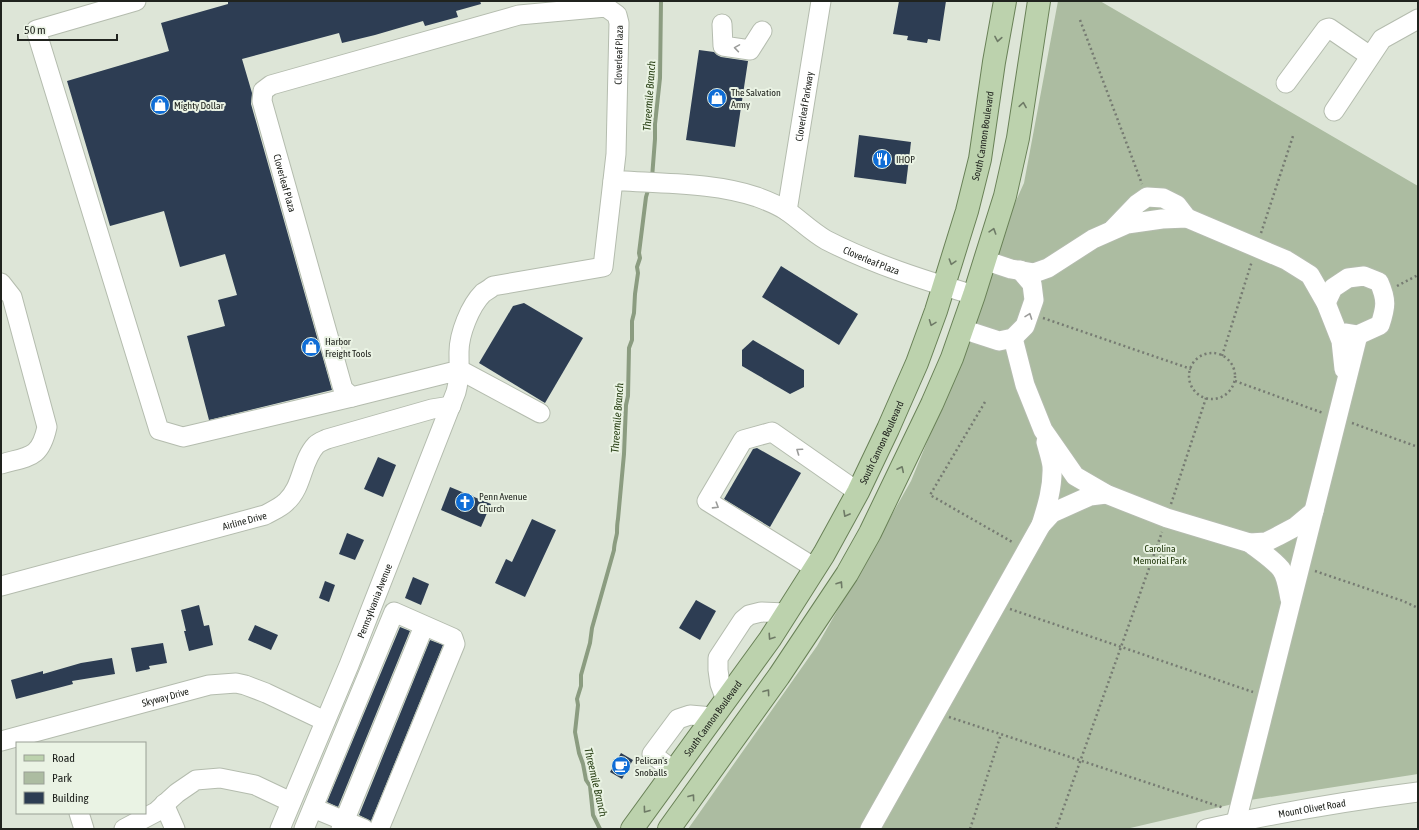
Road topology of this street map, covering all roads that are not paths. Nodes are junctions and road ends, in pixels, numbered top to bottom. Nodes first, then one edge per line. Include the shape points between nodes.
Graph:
1 (136, 1) edge
2 (821, 1) edge
3 (1005, 1) edge
4 (1039, 1) edge
5 (612, 6) edge
6 (1418, 19) edge
7 (722, 24) dead end
8 (762, 31) dead end
9 (1370, 56) junction
10 (1286, 83) dead end
11 (1334, 111) dead end
12 (619, 181) junction
13 (787, 211) junction
14 (1187, 218) junction
15 (1110, 232) junction
16 (984, 260) junction
17 (1020, 270) junction
18 (1, 284) edge
19 (944, 286) junction
20 (974, 295) junction
21 (1326, 304) junction
22 (962, 329) junction
23 (1337, 330) junction
24 (1358, 336) junction
25 (1013, 338) junction
26 (460, 370) junction
27 (1345, 384) junction
28 (352, 397) junction
29 (451, 406) junction
30 (540, 413) dead end
31 (1043, 430) junction
32 (1, 464) edge
33 (858, 492) junction
34 (1106, 494) junction
35 (1314, 511) junction
36 (1041, 525) junction
37 (1250, 543) junction
38 (815, 568) junction
39 (1, 586) edge
40 (1291, 602) junction
41 (786, 613) junction
42 (424, 626) junction
43 (726, 700) junction
44 (325, 721) junction
45 (56, 735) edge
46 (1, 741) edge
47 (1418, 792) edge
48 (291, 802) junction
49 (164, 804) junction
50 (313, 808) junction
51 (79, 814) edge
52 (1236, 821) edge
53 (343, 825) edge
54 (84, 829) edge
55 (124, 829) edge
56 (175, 829) edge
57 (280, 829) edge
58 (304, 829) edge
59 (364, 829) edge
60 (379, 829) edge
61 (632, 829) edge
62 (669, 829) edge
63 (870, 829) edge
64 (1206, 829) edge

1 - 28 street via 36,30 159,430 183,437
2 - 13 street, Cloverleaf Parkway
3 -> 19 main road, South Cannon Boulevard via 980,159
16 -> 4 main road via 1013,166
5 - 12 street, Cloverleaf Plaza via 619,23 616,154
5 - 28 street, Cloverleaf Plaza via 519,15 271,85 263,91 262,101 343,389
6 - 9 street via 1382,40
8 -> 7 street via 750,50 723,46
9 - 10 street via 1329,28
9 - 11 street
12 - 13 street, Cloverleaf Plaza via 731,190 775,204
12 - 26 street, Cloverleaf Plaza via 603,267 494,286 483,294 471,310 461,336
13 - 19 street, Cloverleaf Plaza via 824,238 855,254
14 - 15 street via 1162,218 1127,224
14 - 15 street via 1177,205 1163,198 1147,197
14 - 21 street via 1286,260 1304,271 1310,275
15 - 17 street via 1093,238 1048,268 1034,272
16 - 17 street
16 - 20 main road
25 -> 17 street via 1025,326 1034,300 1032,284
18 - 32 street via 12,297 47,427 39,450 29,456
19 - 20 street, Cloverleaf Plaza
19 -> 33 main road, South Cannon Boulevard via 917,363
20 - 22 main road
21 - 23 street
21 - 24 street via 1333,288 1348,278 1364,276 1379,282 1384,293 1385,310 1380,325
22 - 25 street via 999,341
62 -> 22 main road via 779,676 851,567 932,404
23 - 24 street
23 - 27 street via 1342,341
24 - 27 street
25 - 31 street via 1025,385
26 - 28 street
26 - 29 street, Pennsylvania Avenue
26 - 30 street
27 - 35 street
29 - 39 street, Airline Drive via 432,409 317,444 296,489 287,502 265,514
29 - 44 street, Pennsylvania Avenue
31 - 34 street via 1075,476
31 - 36 street via 1052,466 1052,484
33 -> 38 main road, South Cannon Boulevard
33 -> 38 street via 772,432 743,440 707,501
34 - 36 street via 1090,496 1052,513
34 - 37 street via 1167,518
35 - 37 street via 1295,527 1266,542
35 - 40 street
36 - 63 street
37 - 40 street via 1282,570
38 - 41 main road, South Cannon Boulevard
40 - 52 street
41 -> 43 main road, South Cannon Boulevard
41 - 43 street via 760,612 743,620 718,658 719,677
42 - 50 street via 394,612
42 - 53 street
42 - 60 street via 453,638 455,644
43 -> 61 main road, South Cannon Boulevard
44 - 45 street, Skyway Drive via 266,693 236,683 209,684
44 - 48 street, Pennsylvania Avenue
45 - 46 street, Skyway Drive
47 - 52 street, Mount Olivet Road
48 - 49 street via 255,785 220,778 196,780
48 - 57 street, Pennsylvania Avenue
49 - 55 street via 156,812
49 - 56 street
50 - 53 street
50 - 58 street
51 - 54 street
52 - 64 street, Mount Olivet Road
53 - 59 street

